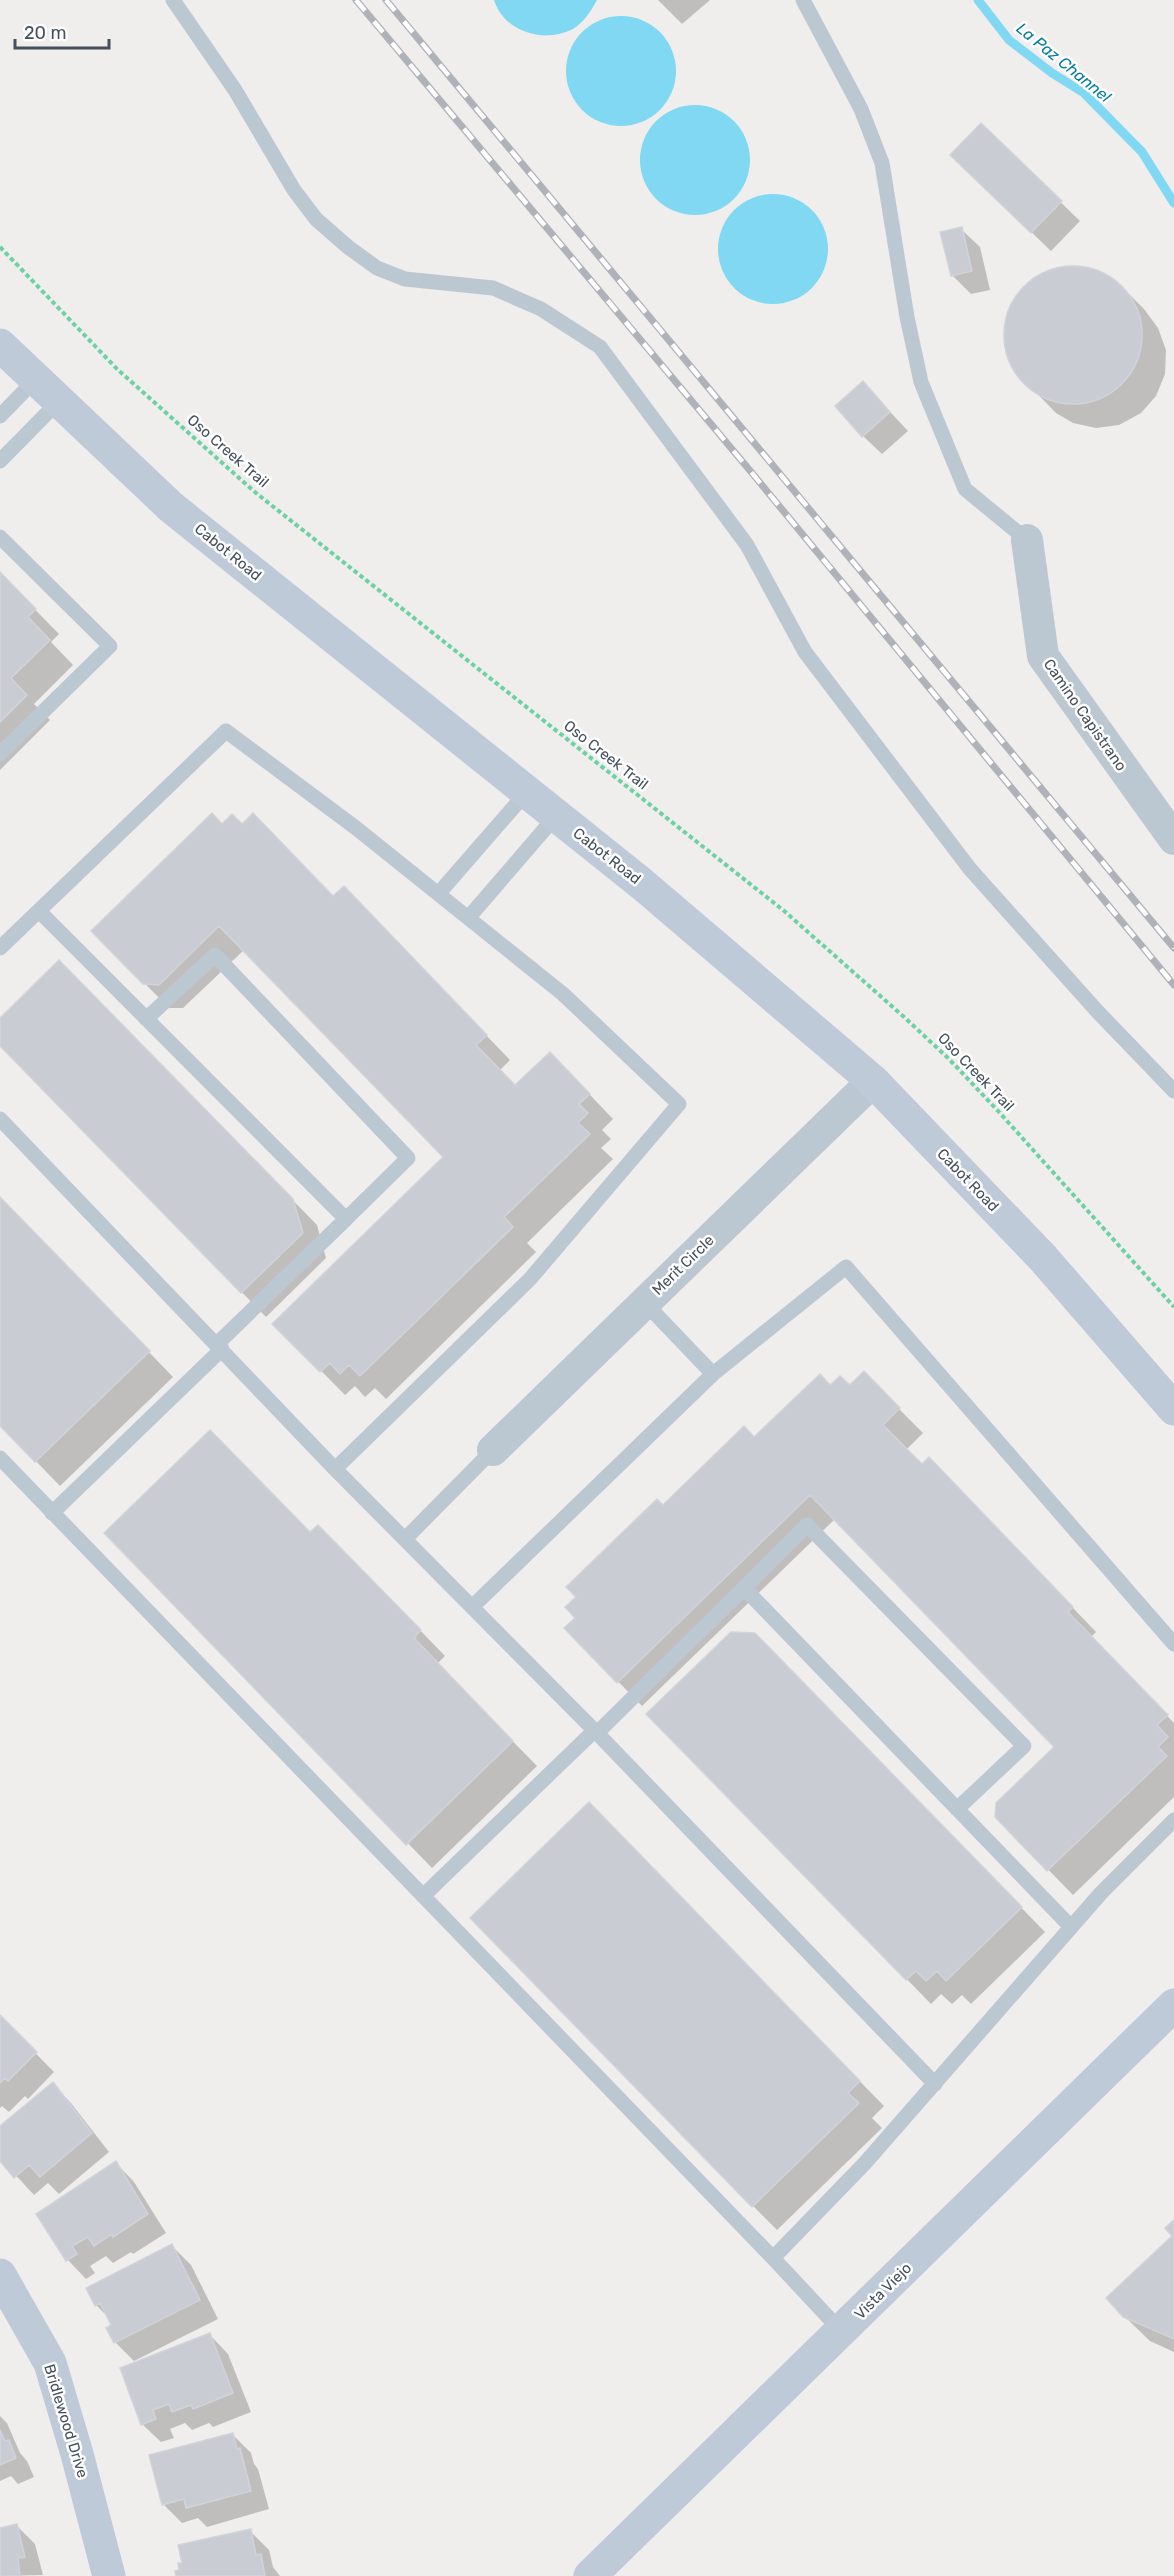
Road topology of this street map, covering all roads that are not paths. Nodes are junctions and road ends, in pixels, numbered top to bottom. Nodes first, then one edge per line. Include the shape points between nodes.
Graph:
1 (173, 0) edge
2 (803, 0) edge
3 (0, 345) edge
4 (47, 390) junction
5 (0, 416) edge
6 (0, 461) edge
7 (0, 537) edge
8 (1027, 540) joint
9 (0, 754) edge
10 (526, 792) junction
11 (556, 816) junction
12 (1174, 839) edge
13 (439, 893) junction
14 (39, 910) junction
15 (469, 917) junction
16 (0, 948) edge
17 (146, 1019) junction
18 (873, 1081) junction
19 (1174, 1091) edge
20 (0, 1119) edge
21 (345, 1219) junction
22 (645, 1303) junction
23 (219, 1347) junction
24 (713, 1374) junction
25 (1174, 1409) edge
26 (493, 1450) joint
27 (0, 1458) edge
28 (335, 1469) junction
29 (52, 1513) junction
30 (405, 1539) junction
31 (744, 1588) junction
32 (472, 1607) junction
33 (1174, 1644) edge
34 (596, 1732) junction
35 (957, 1809) junction
36 (1174, 1820) edge
37 (423, 1896) junction
38 (1071, 1927) junction
39 (1174, 2005) edge
40 (935, 2084) junction
41 (773, 2258) junction
42 (0, 2275) edge
43 (842, 2332) junction
44 (109, 2576) edge
45 (590, 2576) edge

1 - 19 lane via 235,90 294,190 316,219 348,247 377,268 405,279 492,288 541,309 600,347 747,545 805,652 970,869
2 - 8 lane via 861,109 882,163 921,382 965,489
3 - 4 main road, Cabot Road
4 - 5 lane
4 - 6 lane
4 - 10 main road, Cabot Road via 171,507
7 - 9 lane via 110,646
8 - 12 street, Camino Capistrano via 1043,656
10 - 11 main road, Cabot Road
10 - 13 lane
11 - 15 lane
11 - 18 main road, Cabot Road
13 - 14 lane via 226,731
13 - 15 lane
14 - 16 lane
14 - 17 lane
15 - 28 lane via 563,994 680,1104 530,1279
17 - 21 lane
17 - 21 lane via 215,955 408,1158
18 - 22 street, Merit Circle
18 - 25 main road, Cabot Road via 1043,1258
20 - 23 lane
21 - 23 lane
22 - 24 lane
22 - 26 street, Merit Circle
23 - 28 lane
23 - 29 lane
24 - 32 lane
24 - 33 lane via 846,1267
26 - 30 lane
27 - 29 lane
28 - 30 lane
29 - 37 lane
30 - 32 lane
31 - 34 lane
31 - 35 lane
31 - 35 lane via 807,1525 1024,1746
32 - 34 lane
34 - 37 lane
34 - 40 lane
35 - 38 lane
36 - 38 lane
37 - 41 lane
38 - 40 lane
39 - 43 main road, Vista Viejo
40 - 41 lane
41 - 43 lane
42 - 44 main road, Bridlewood Drive via 50,2363
43 - 45 main road, Vista Viejo

